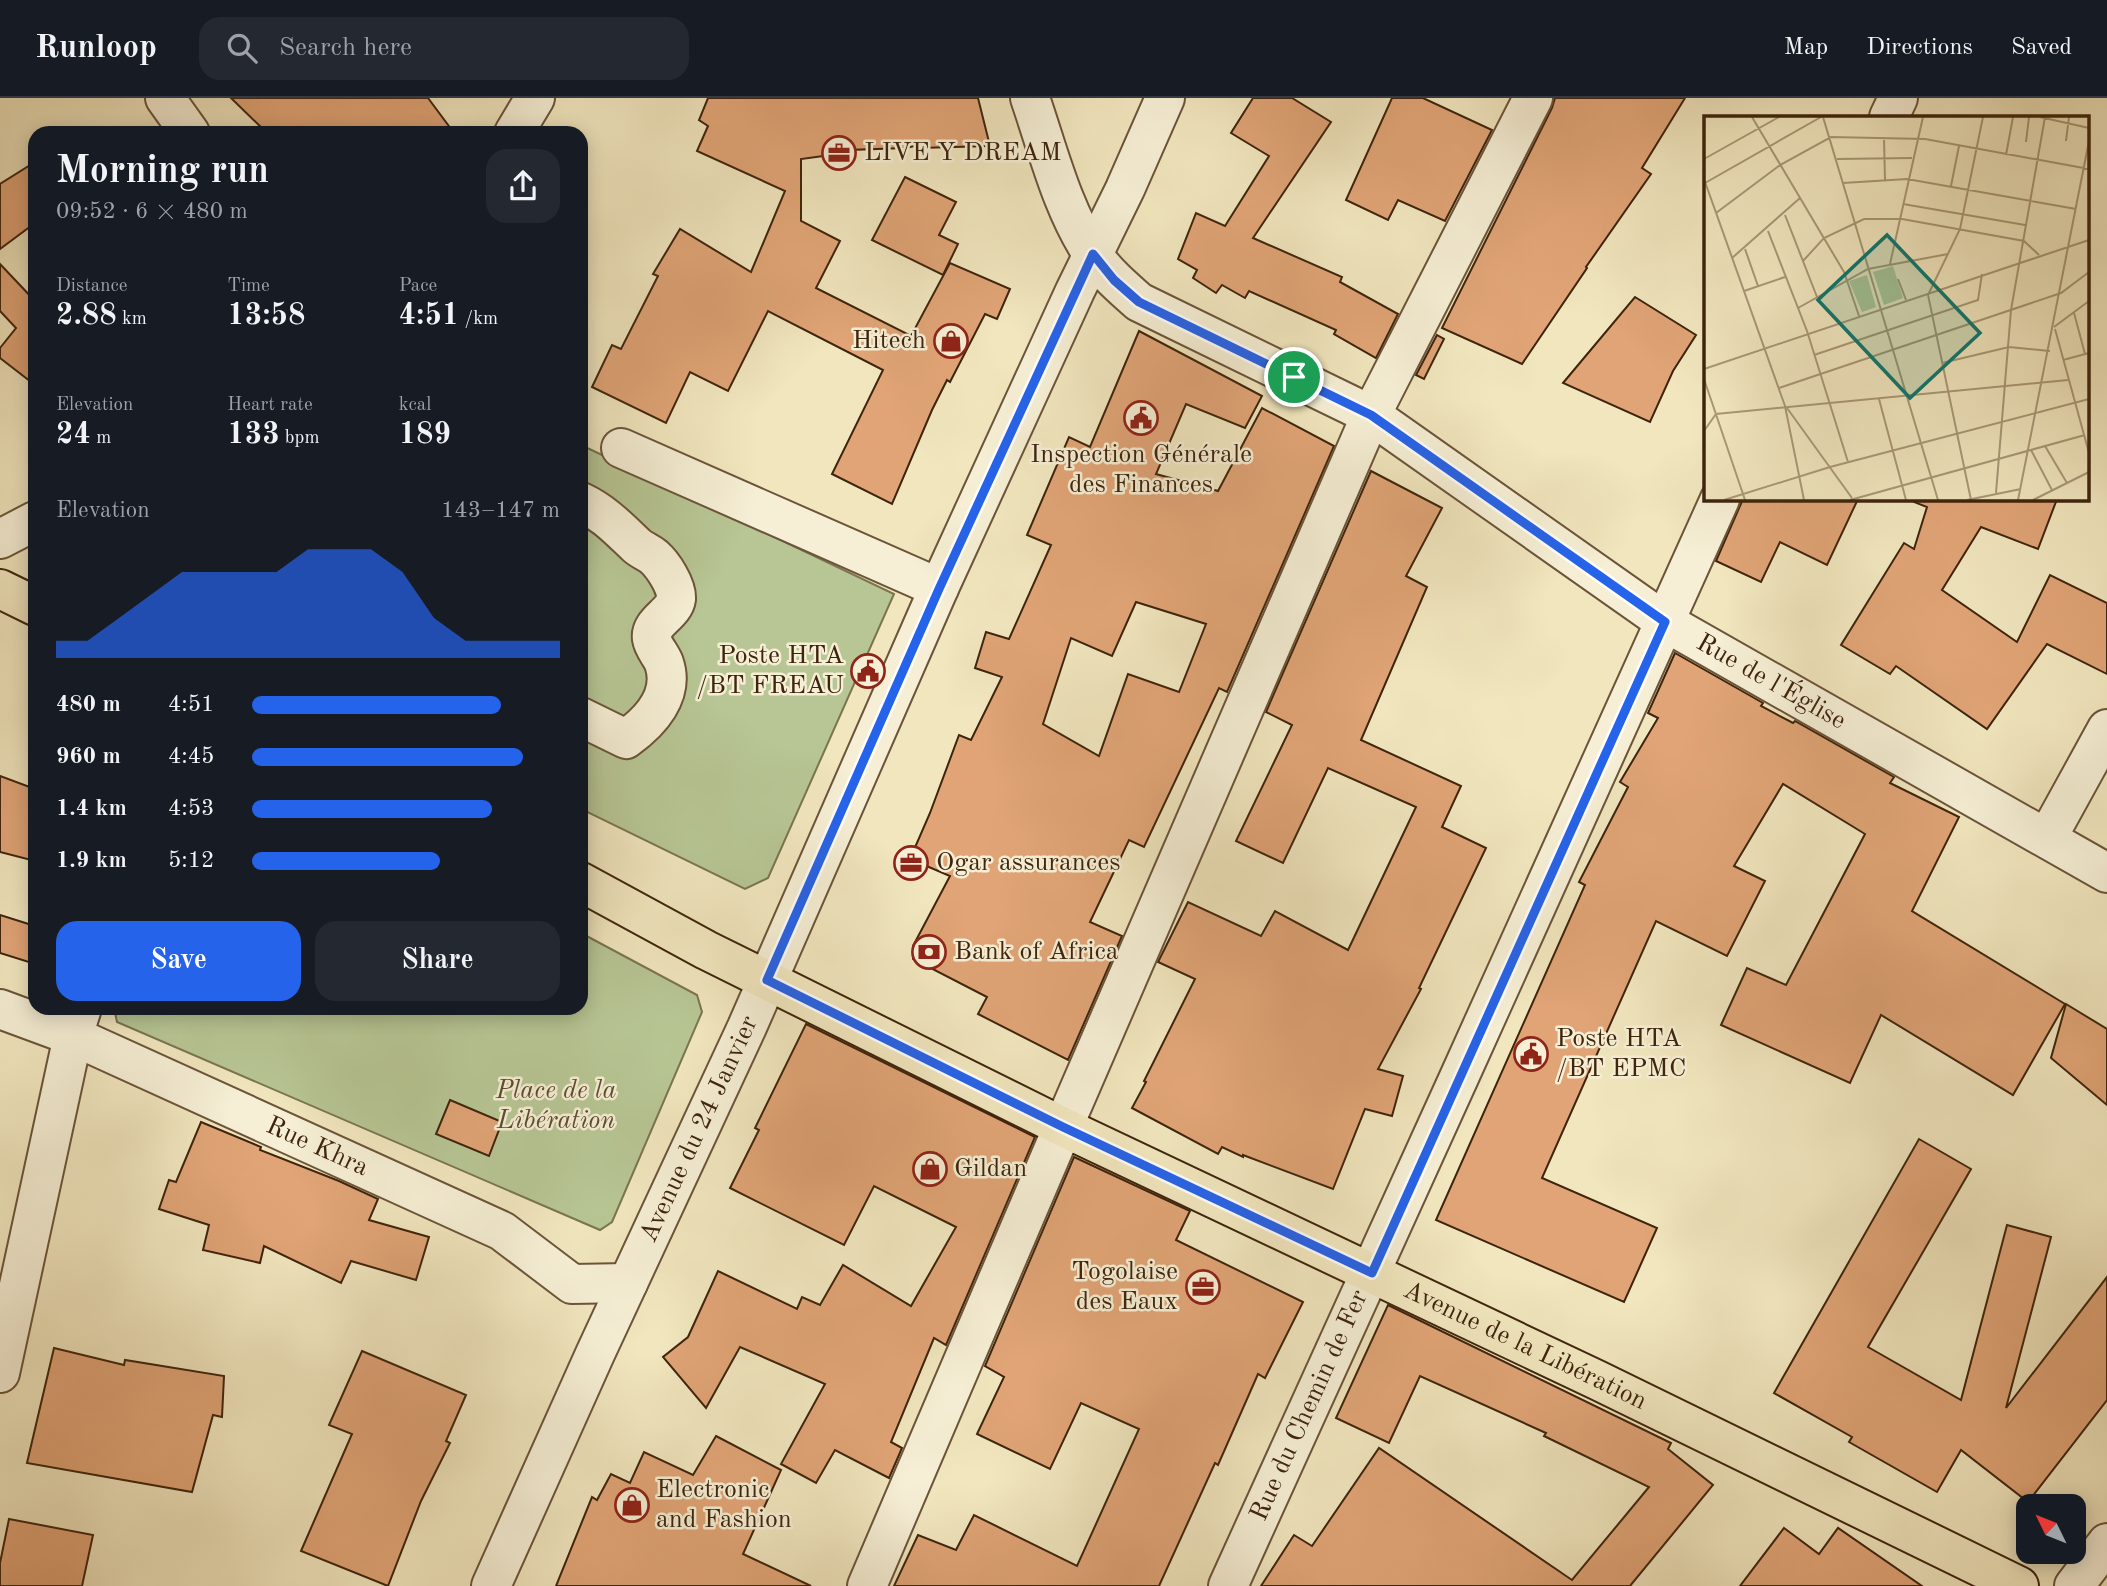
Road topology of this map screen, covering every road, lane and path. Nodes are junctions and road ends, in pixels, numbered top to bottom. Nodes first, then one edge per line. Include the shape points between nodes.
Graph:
1 (165, 98) edge
2 (535, 98) edge
3 (1030, 98) edge
4 (1165, 98) edge
5 (1533, 98) edge
6 (1898, 98) edge
7 (1889, 116) edge
8 (185, 126) edge
9 (518, 126) edge
10 (1093, 254) junction
11 (1371, 415) junction
12 (621, 448) dead end
13 (1720, 500) edge
14 (588, 506) edge
15 (28, 525) edge
16 (0, 539) edge
17 (0, 589) edge
18 (939, 589) junction
19 (28, 603) edge
20 (1665, 622) junction
21 (588, 720) edge
22 (2107, 729) edge
23 (2047, 838) junction
24 (2107, 873) edge
25 (588, 886) edge
26 (767, 980) junction
27 (0, 1009) edge
28 (28, 1014) edge
29 (36, 1015) edge
30 (78, 1022) edge
31 (1063, 1127) junction
32 (1372, 1273) junction
33 (628, 1283) junction
34 (0, 1373) edge
35 (2107, 1543) edge
36 (491, 1586) edge
37 (867, 1586) edge
38 (1228, 1586) edge
39 (2019, 1586) edge
40 (2074, 1586) edge

1 - 8 street
2 - 9 street
3 - 10 street, Rue de l'Église via 1070,211
4 - 10 street, Avenue du 24 Janvier
5 - 11 street
6 - 7 street
10 - 11 street, Rue de l'Église via 1139,302
10 - 18 street, Avenue du 24 Janvier
11 - 20 street, Rue de l'Église
11 - 31 street
12 - 18 street
13 - 20 street, Rue du Chemin de Fer
14 - 21 street via 655,558 672,580 676,600 652,634 665,664 665,693 660,705 626,739
15 - 16 street
17 - 19 main road
18 - 26 street, Avenue du 24 Janvier
20 - 23 street, Rue de l'Église
20 - 32 street, Rue du Chemin de Fer
22 - 23 street
23 - 24 street, Rue de l'Église
25 - 26 main road, Avenue de la Libération
26 - 31 main road, Avenue de la Libération
26 - 33 street, Avenue du 24 Janvier
27 - 28 street, Rue Khra
29 - 30 street, Rue Khra
30 - 33 street, Rue Khra via 502,1231 572,1284
30 - 34 street
31 - 32 main road, Avenue de la Libération
31 - 37 street
32 - 38 street, Rue du Chemin de Fer
32 - 39 main road, Avenue de la Libération
33 - 36 street, Avenue du 24 Janvier
35 - 40 street

